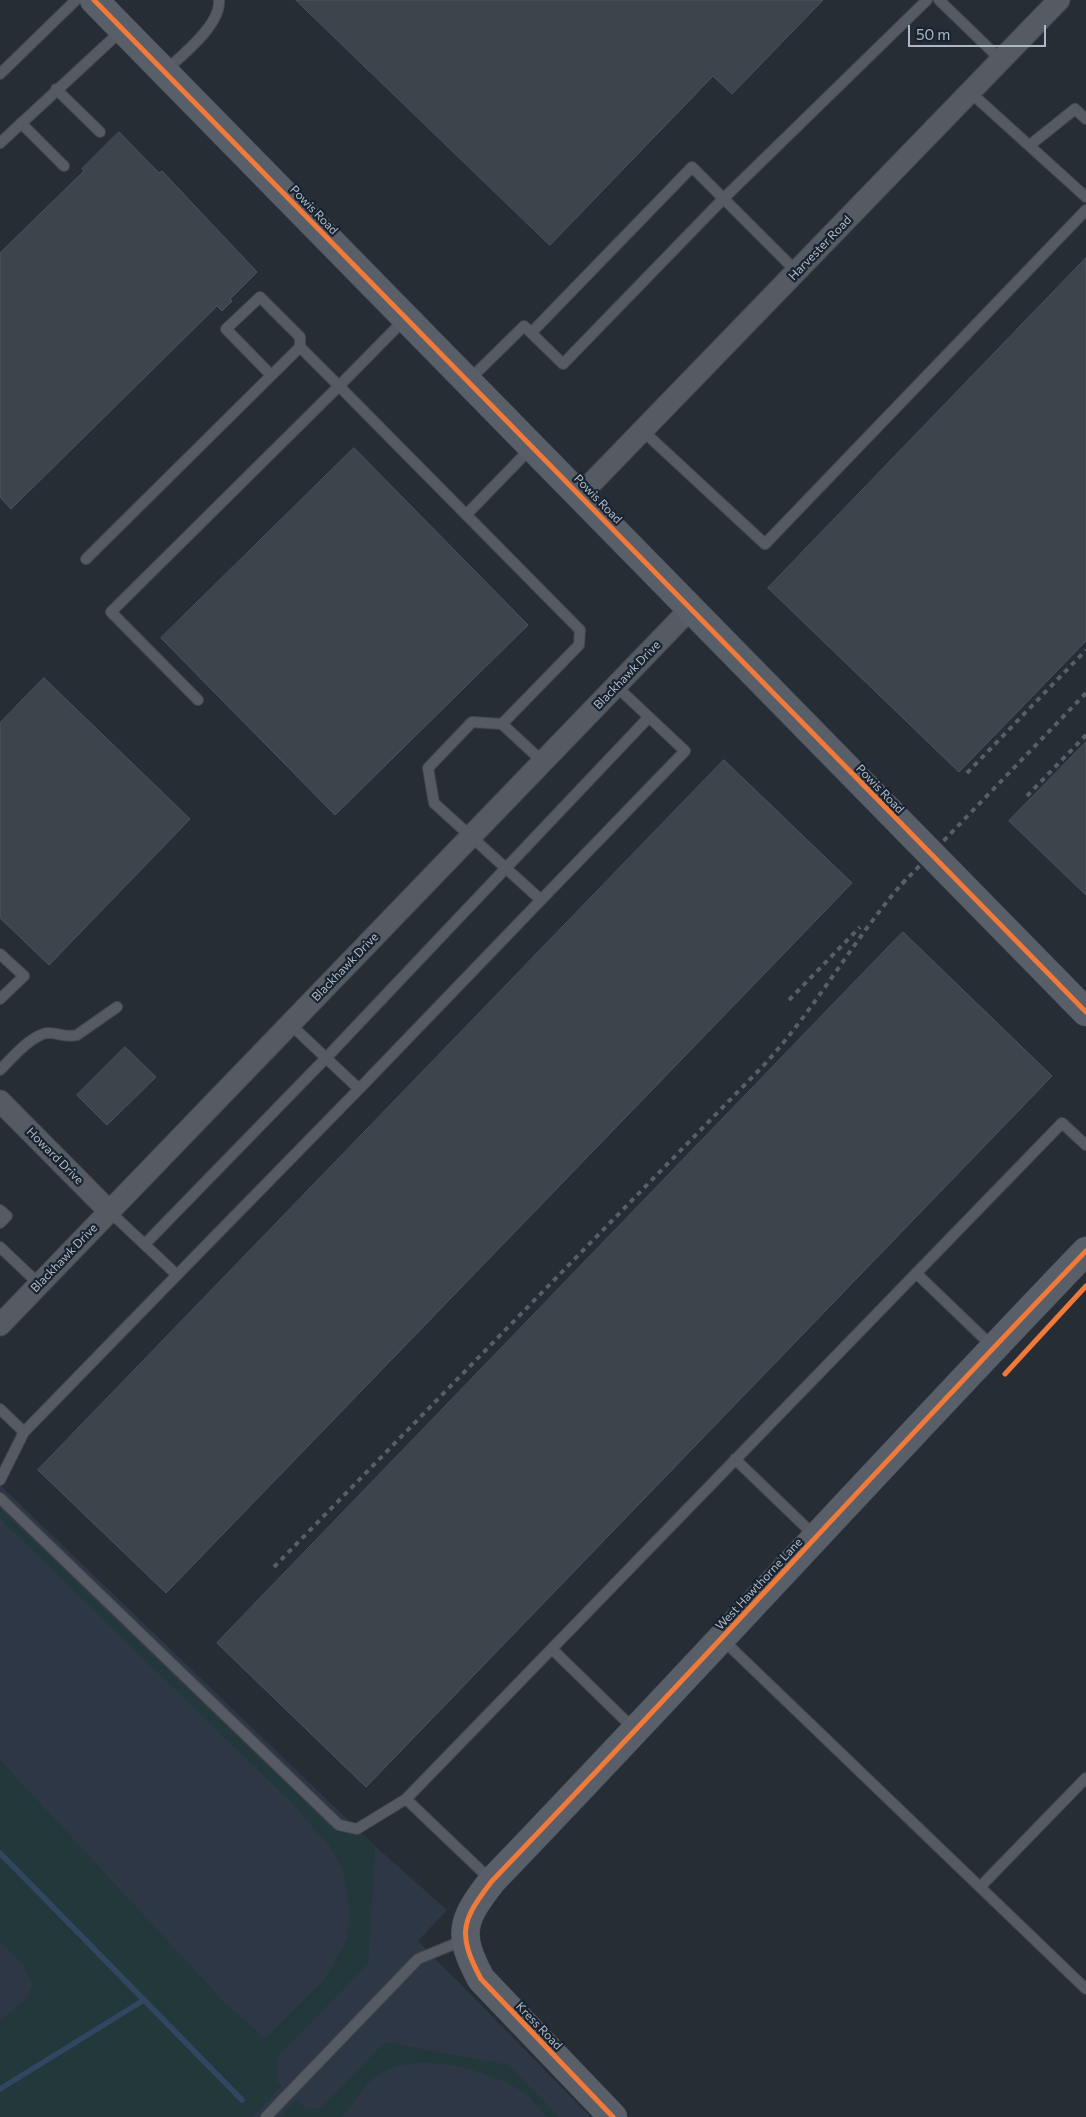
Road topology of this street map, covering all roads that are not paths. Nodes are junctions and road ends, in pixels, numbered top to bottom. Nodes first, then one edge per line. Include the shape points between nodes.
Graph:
1 (76, 0) edge
2 (94, 0) edge
3 (219, 0) edge
4 (928, 0) edge
5 (939, 0) edge
6 (1059, 0) edge
7 (122, 29) junction
8 (1002, 60) junction
9 (164, 71) junction
10 (0, 74) edge
11 (56, 89) junction
12 (970, 92) junction
13 (1086, 119) edge
14 (21, 123) junction
15 (100, 132) dead end
16 (0, 143) edge
17 (1030, 145) junction
18 (64, 166) dead end
19 (1086, 197) edge
20 (724, 198) junction
21 (1086, 210) edge
22 (797, 272) junction
23 (406, 318) junction
24 (531, 333) junction
25 (300, 347) junction
26 (271, 375) junction
27 (468, 381) junction
28 (339, 386) junction
29 (643, 431) junction
30 (533, 447) junction
31 (580, 495) junction
32 (466, 515) junction
33 (86, 559) dead end
34 (691, 608) junction
35 (616, 686) junction
36 (198, 700) dead end
37 (649, 717) junction
38 (502, 724) junction
39 (543, 762) junction
40 (472, 836) junction
41 (506, 868) junction
42 (541, 900) junction
43 (0, 954) edge
44 (0, 999) edge
45 (117, 1007) dead end
46 (1086, 1012) edge
47 (290, 1024) junction
48 (326, 1058) junction
49 (0, 1070) edge
50 (358, 1089) junction
51 (0, 1101) edge
52 (1086, 1145) edge
53 (0, 1210) edge
54 (109, 1211) junction
55 (0, 1223) edge
56 (145, 1244) junction
57 (0, 1247) edge
58 (1086, 1251) edge
59 (916, 1273) junction
60 (177, 1275) junction
61 (39, 1284) junction
62 (0, 1325) edge
63 (993, 1347) junction
64 (0, 1409) edge
65 (24, 1432) junction
66 (735, 1459) junction
67 (0, 1480) edge
68 (0, 1498) edge
69 (816, 1538) junction
70 (722, 1639) junction
71 (552, 1649) junction
72 (636, 1731) junction
73 (1086, 1778) edge
74 (406, 1799) junction
75 (492, 1881) junction
76 (980, 1887) junction
77 (464, 1940) junction
78 (1086, 1990) edge
79 (266, 2117) edge
80 (613, 2117) edge

1 - 10 lane
2 - 7 street, Powis Road
3 - 9 lane via 216,15 209,26
4 - 20 lane
5 - 8 lane
6 - 8 street, Harvester Road
7 - 9 street, Powis Road
7 - 11 lane
8 - 12 street, Harvester Road
9 - 23 street, Powis Road
11 - 14 lane
11 - 15 lane
12 - 17 lane
12 - 22 street, Harvester Road
13 - 17 lane via 1075,108
14 - 16 lane
14 - 18 lane
17 - 19 lane
20 - 22 lane
20 - 24 lane via 563,364
20 - 24 lane via 692,167
21 - 29 lane via 765,544
22 - 29 street, Harvester Road
23 - 27 street, Powis Road
23 - 28 lane
24 - 27 lane via 524,326
25 - 26 lane
25 - 26 lane via 300,337 260,297 226,330
25 - 28 lane
26 - 33 lane
27 - 30 street, Powis Road
28 - 32 lane
28 - 36 lane via 111,612
29 - 31 street, Harvester Road
30 - 31 street, Powis Road
30 - 32 lane
31 - 34 street, Powis Road
32 - 38 lane via 580,630 579,645
34 - 35 street, Blackhawk Drive
34 - 46 street, Powis Road
35 - 37 lane
35 - 39 street, Blackhawk Drive
37 - 41 lane
37 - 42 lane via 685,751
38 - 39 lane
38 - 40 lane via 472,722 428,768 434,803
39 - 40 street, Blackhawk Drive
40 - 41 lane
40 - 47 street, Blackhawk Drive
41 - 42 lane
41 - 48 lane
42 - 50 lane
43 - 44 lane via 24,976
45 - 49 lane via 77,1036 48,1033 27,1043
47 - 48 lane
47 - 54 street, Blackhawk Drive
48 - 50 lane
48 - 56 lane
50 - 60 lane
51 - 54 street, Howard Drive
52 - 59 lane via 1062,1123
53 - 55 lane via 7,1216
54 - 56 lane
54 - 61 street, Blackhawk Drive
56 - 60 lane
57 - 61 lane
58 - 63 street, West Hawthorne Lane
59 - 63 lane
59 - 66 lane
60 - 65 lane
61 - 62 street, Blackhawk Drive
63 - 69 street, West Hawthorne Lane
64 - 65 lane
65 - 67 lane
66 - 69 lane
66 - 71 lane
68 - 74 lane via 339,1825 357,1829
69 - 70 street, West Hawthorne Lane
70 - 72 street, West Hawthorne Lane
70 - 76 lane
71 - 72 lane
71 - 74 lane
72 - 75 street, West Hawthorne Lane
73 - 76 lane
74 - 75 lane
75 - 77 street, West Hawthorne Lane via 475,1903 466,1924
76 - 78 lane
77 - 79 lane via 418,1959
77 - 80 street, Kress Road via 481,1979

